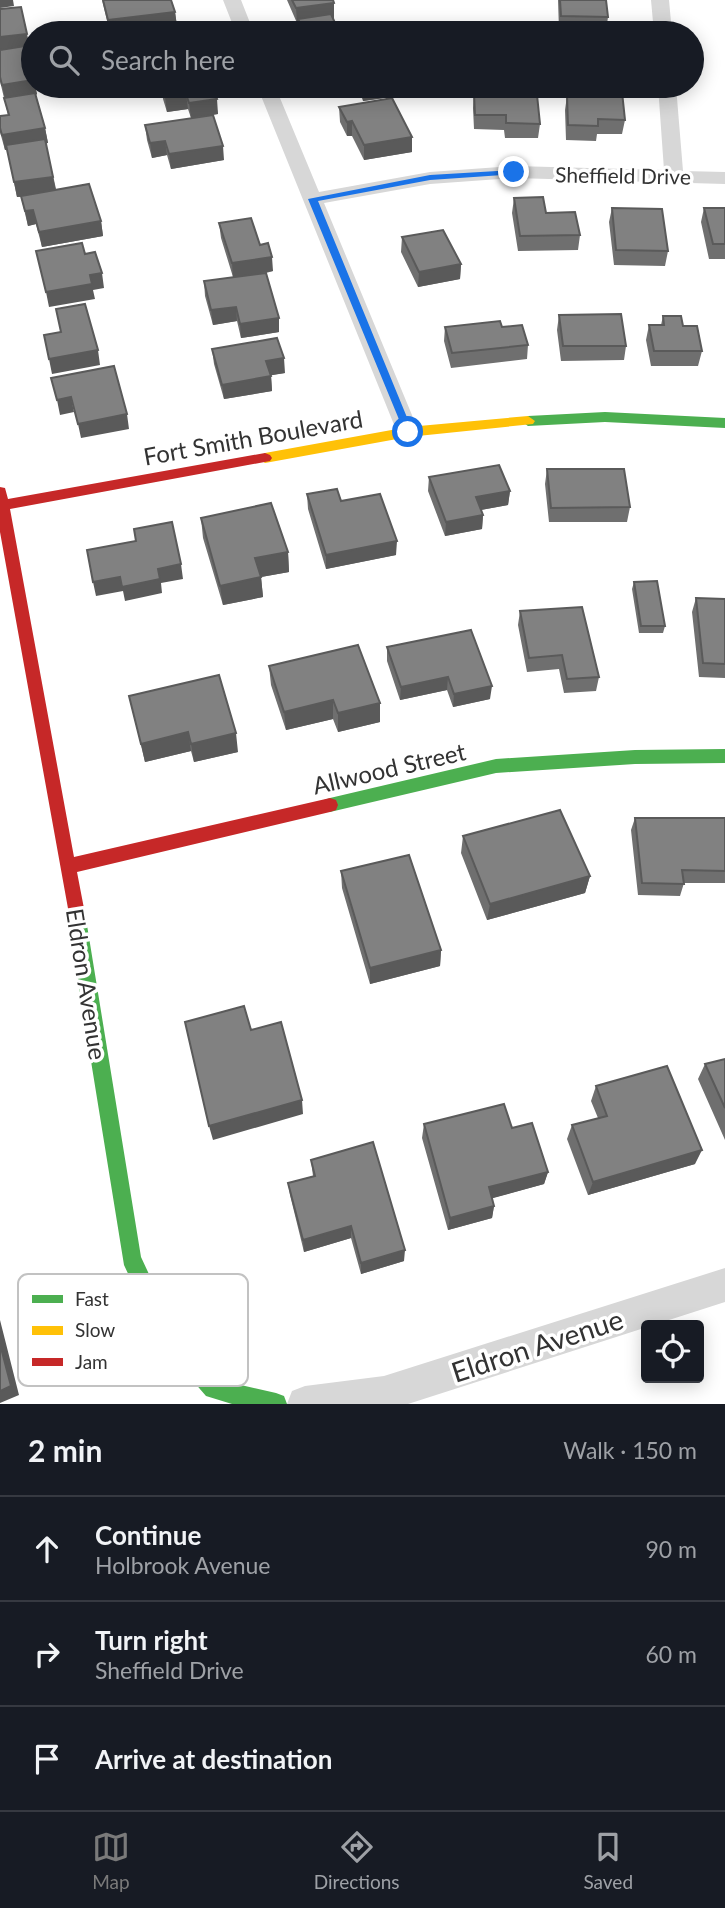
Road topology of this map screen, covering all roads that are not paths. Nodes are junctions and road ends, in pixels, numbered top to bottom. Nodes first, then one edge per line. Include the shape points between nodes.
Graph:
1 (232, 0) edge
2 (660, 0) edge
3 (240, 21) edge
4 (662, 21) edge
5 (272, 98) edge
6 (668, 98) edge
7 (674, 175) junction
8 (725, 178) edge
9 (313, 199) junction
10 (725, 423) edge
11 (408, 432) junction
12 (1, 501) edge
13 (725, 756) edge
14 (69, 866) junction
15 (138, 1274) edge
16 (725, 1285) edge
17 (210, 1386) edge
18 (276, 1404) edge
19 (305, 1404) edge

1 - 3 street
2 - 4 street
5 - 9 street
6 - 7 street
7 - 8 street, Sheffield Drive
7 - 9 street, Sheffield Drive via 514,172 444,177
9 - 11 street
10 - 11 street, Fort Smith Boulevard via 605,417
11 - 12 street, Fort Smith Boulevard
12 - 14 street, Eldron Avenue
13 - 14 street, Allwood Street via 496,766
14 - 15 street, Eldron Avenue via 131,1258
16 - 19 street, Eldron Avenue via 384,1394
17 - 18 street, Eldron Avenue

